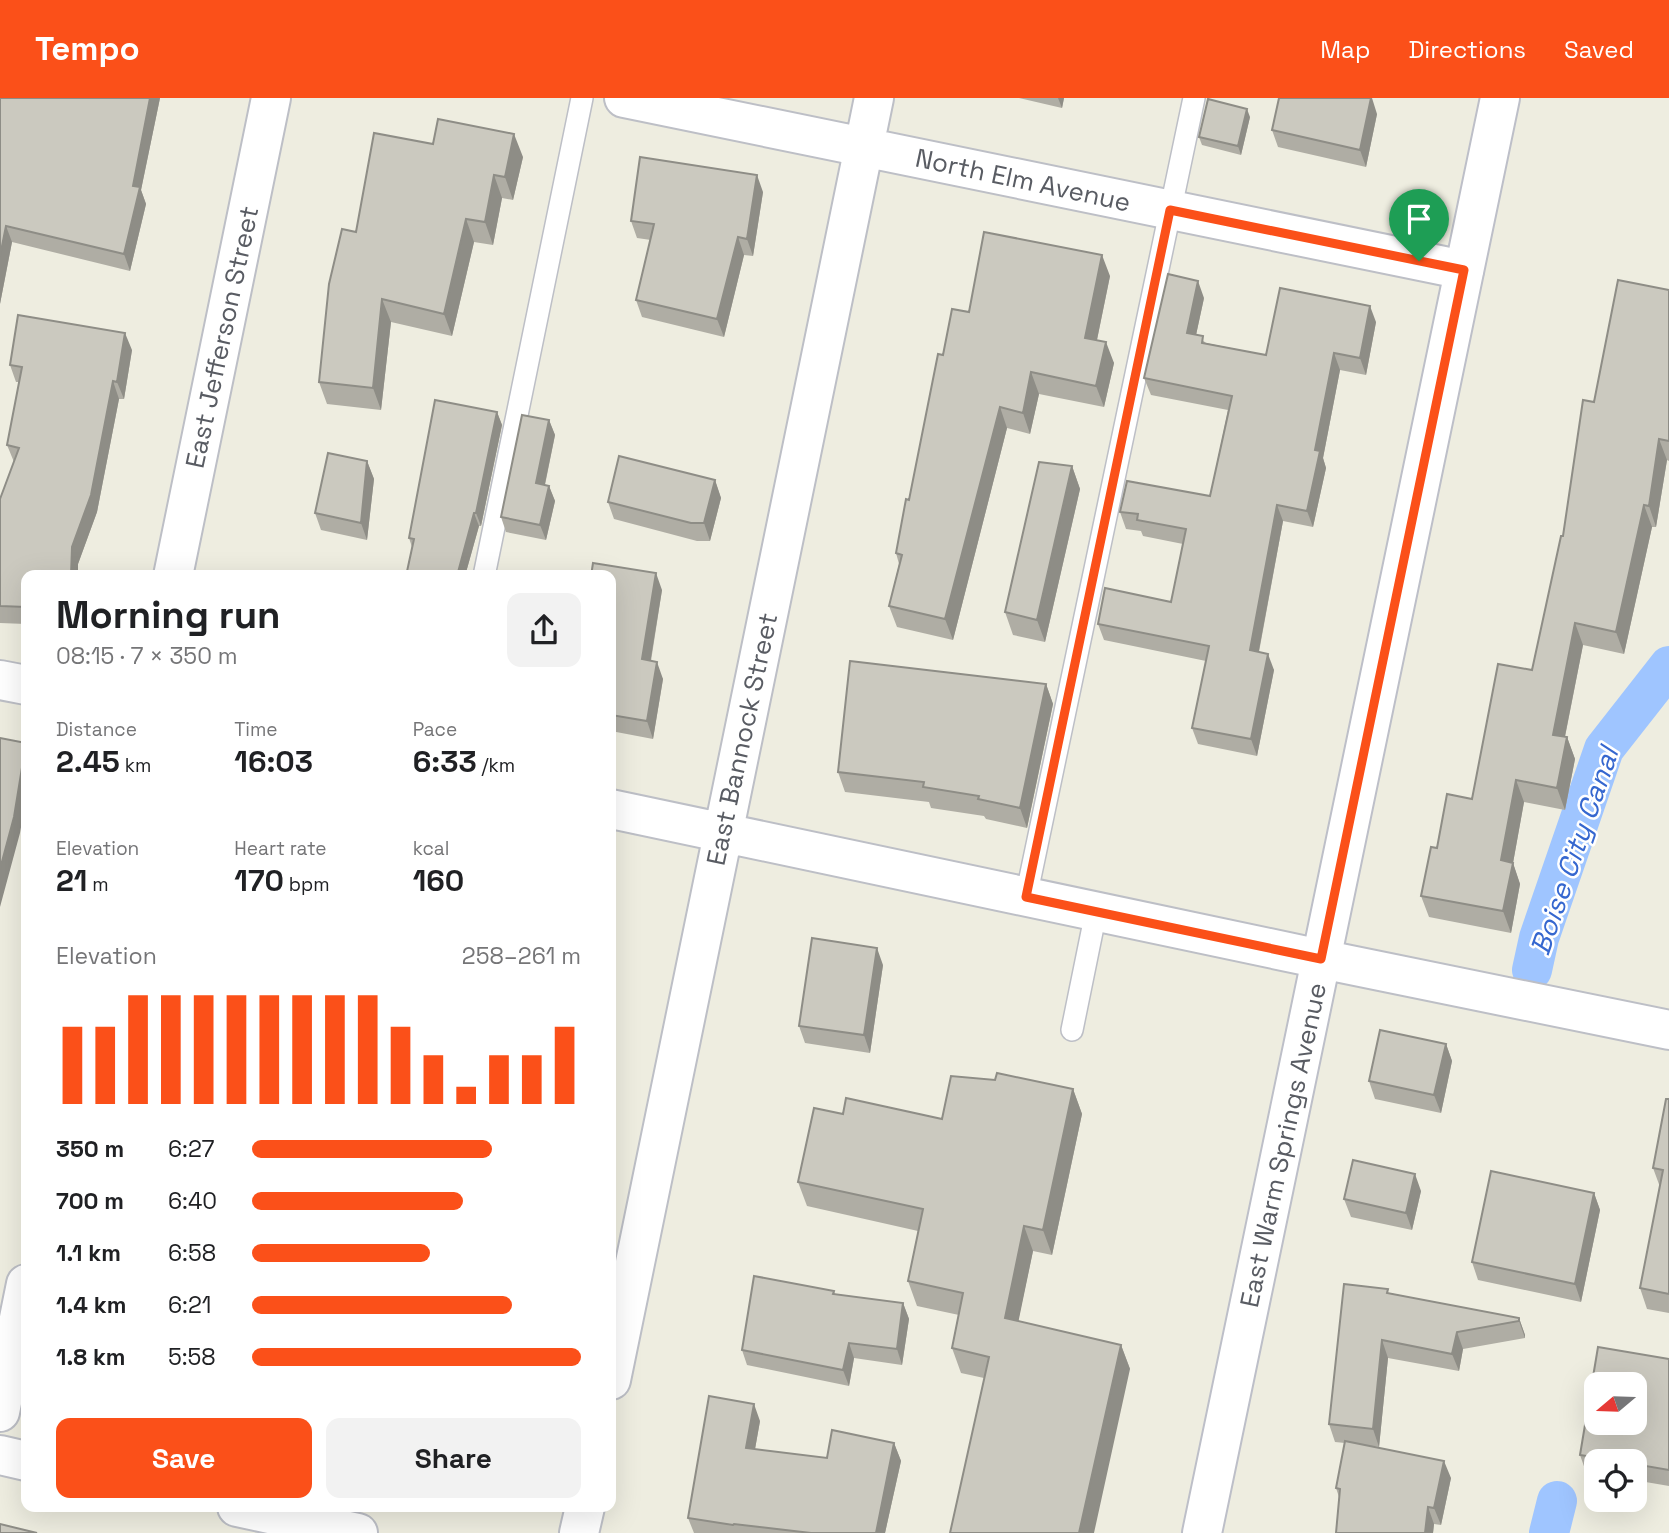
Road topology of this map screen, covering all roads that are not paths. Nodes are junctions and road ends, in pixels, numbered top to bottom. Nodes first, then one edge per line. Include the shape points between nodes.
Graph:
1 (271, 98) edge
2 (582, 98) edge
3 (624, 98) edge
4 (874, 98) edge
5 (1194, 98) edge
6 (1500, 98) edge
7 (864, 147) junction
8 (1170, 210) junction
9 (1464, 270) junction
10 (174, 570) edge
11 (485, 570) edge
12 (0, 680) edge
13 (21, 684) edge
14 (616, 810) edge
15 (723, 833) junction
16 (1026, 897) junction
17 (1096, 912) junction
18 (1321, 959) junction
19 (1072, 1030) dead end
20 (1669, 1030) edge
21 (21, 1309) edge
22 (616, 1356) edge
23 (0, 1412) edge
24 (0, 1455) edge
25 (21, 1460) edge
26 (584, 1512) edge
27 (291, 1513) edge
28 (358, 1533) edge
29 (579, 1533) edge
30 (1202, 1533) edge

1 - 10 street, East Jefferson Street
2 - 11 lane
3 - 7 street, North Elm Avenue
4 - 7 street, East Bannock Street
5 - 8 lane
6 - 9 street, East Warm Springs Avenue
7 - 8 street, North Elm Avenue
7 - 15 street, East Bannock Street
8 - 9 street, North Elm Avenue
8 - 16 lane
9 - 18 street, East Warm Springs Avenue
12 - 13 street
14 - 15 street
15 - 16 street
15 - 22 street, East Bannock Street
16 - 17 street
17 - 18 street
17 - 19 lane
18 - 20 street
18 - 30 street, East Warm Springs Avenue
21 - 23 street
24 - 25 street
26 - 29 street
27 - 28 street

